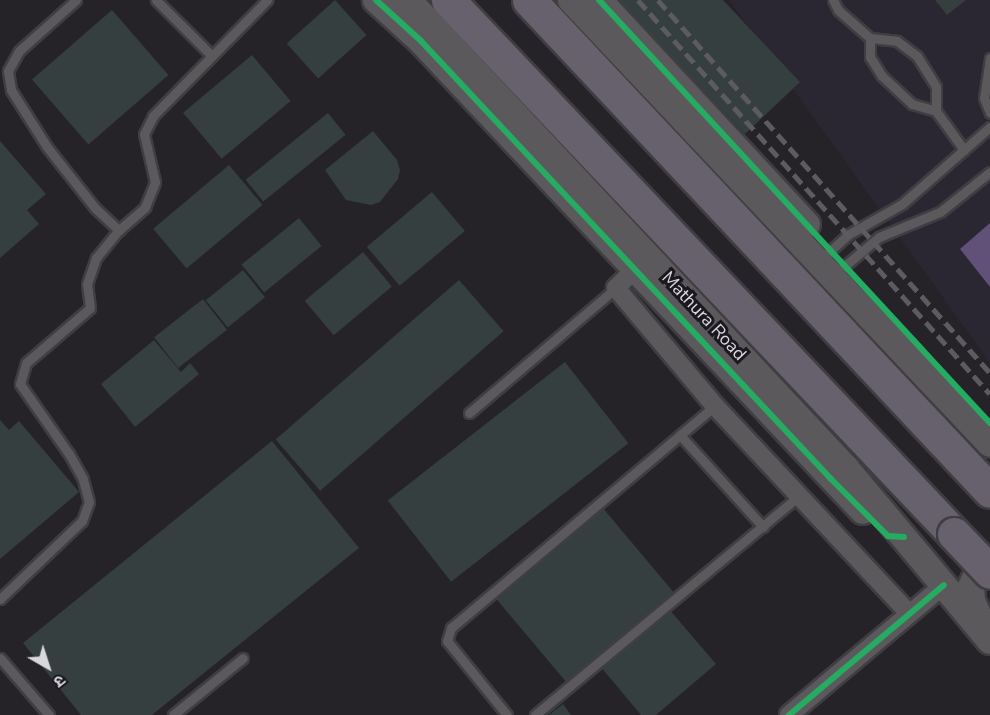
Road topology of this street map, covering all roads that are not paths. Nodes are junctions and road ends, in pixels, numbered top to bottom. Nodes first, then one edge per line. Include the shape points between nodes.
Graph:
1 (76, 0) edge
2 (156, 0) edge
3 (267, 0) edge
4 (375, 0) edge
5 (408, 0) edge
6 (448, 0) edge
7 (529, 0) edge
8 (571, 0) edge
9 (599, 0) edge
10 (833, 0) edge
11 (870, 38) junction
12 (434, 41) junction
13 (212, 56) junction
14 (990, 58) edge
15 (936, 111) junction
16 (990, 113) edge
17 (990, 127) edge
18 (964, 150) junction
19 (990, 172) edge
20 (862, 227) junction
21 (119, 230) junction
22 (874, 240) junction
23 (831, 263) junction
24 (635, 269) junction
25 (616, 288) junction
26 (715, 406) junction
27 (469, 413) dead end
28 (990, 423) edge
29 (680, 435) junction
30 (990, 444) edge
31 (990, 491) edge
32 (799, 496) junction
33 (763, 526) junction
34 (904, 537) junction
35 (990, 561) edge
36 (990, 572) edge
37 (944, 585) junction
38 (0, 599) edge
39 (909, 613) junction
40 (990, 641) edge
41 (0, 658) edge
42 (243, 658) dead end
43 (49, 715) edge
44 (173, 715) edge
45 (507, 715) edge
46 (535, 715) edge
47 (789, 715) edge

1 - 21 lane via 19,51 8,71 11,90 47,147 95,208
2 - 13 lane
3 - 13 lane
4 - 12 main road
5 - 12 main road, Mathura Road
6 - 36 highway, Mathura Road, bridge
7 - 31 highway
8 - 23 main road
9 - 23 main road
10 - 11 lane via 838,10
11 - 15 lane via 870,57 882,76 912,104
11 - 15 lane via 897,41 917,56 936,87
12 - 24 main road
12 - 34 main road, Mathura Road via 846,468
13 - 21 lane via 153,116 144,134 155,182 145,207
14 - 16 lane via 984,98
15 - 18 lane
17 - 18 lane
18 - 20 lane via 902,204
19 - 22 lane via 940,212
20 - 22 lane
20 - 23 lane
21 - 38 lane via 96,258 87,284 90,309 26,363 20,384 69,454 83,479 89,502 82,521
22 - 23 lane
23 - 28 main road
23 - 30 main road
24 - 25 street
24 - 34 main road via 888,536
25 - 26 street
25 - 27 lane
26 - 29 lane
26 - 32 street
29 - 33 lane
29 - 45 lane via 451,628 447,641
32 - 33 lane
32 - 39 street
33 - 46 lane
34 - 37 main road, Mathura Road
35 - 40 main road via 971,587 972,601
37 - 39 street
37 - 40 main road, Mathura Road
39 - 47 street
41 - 43 lane
42 - 44 lane

